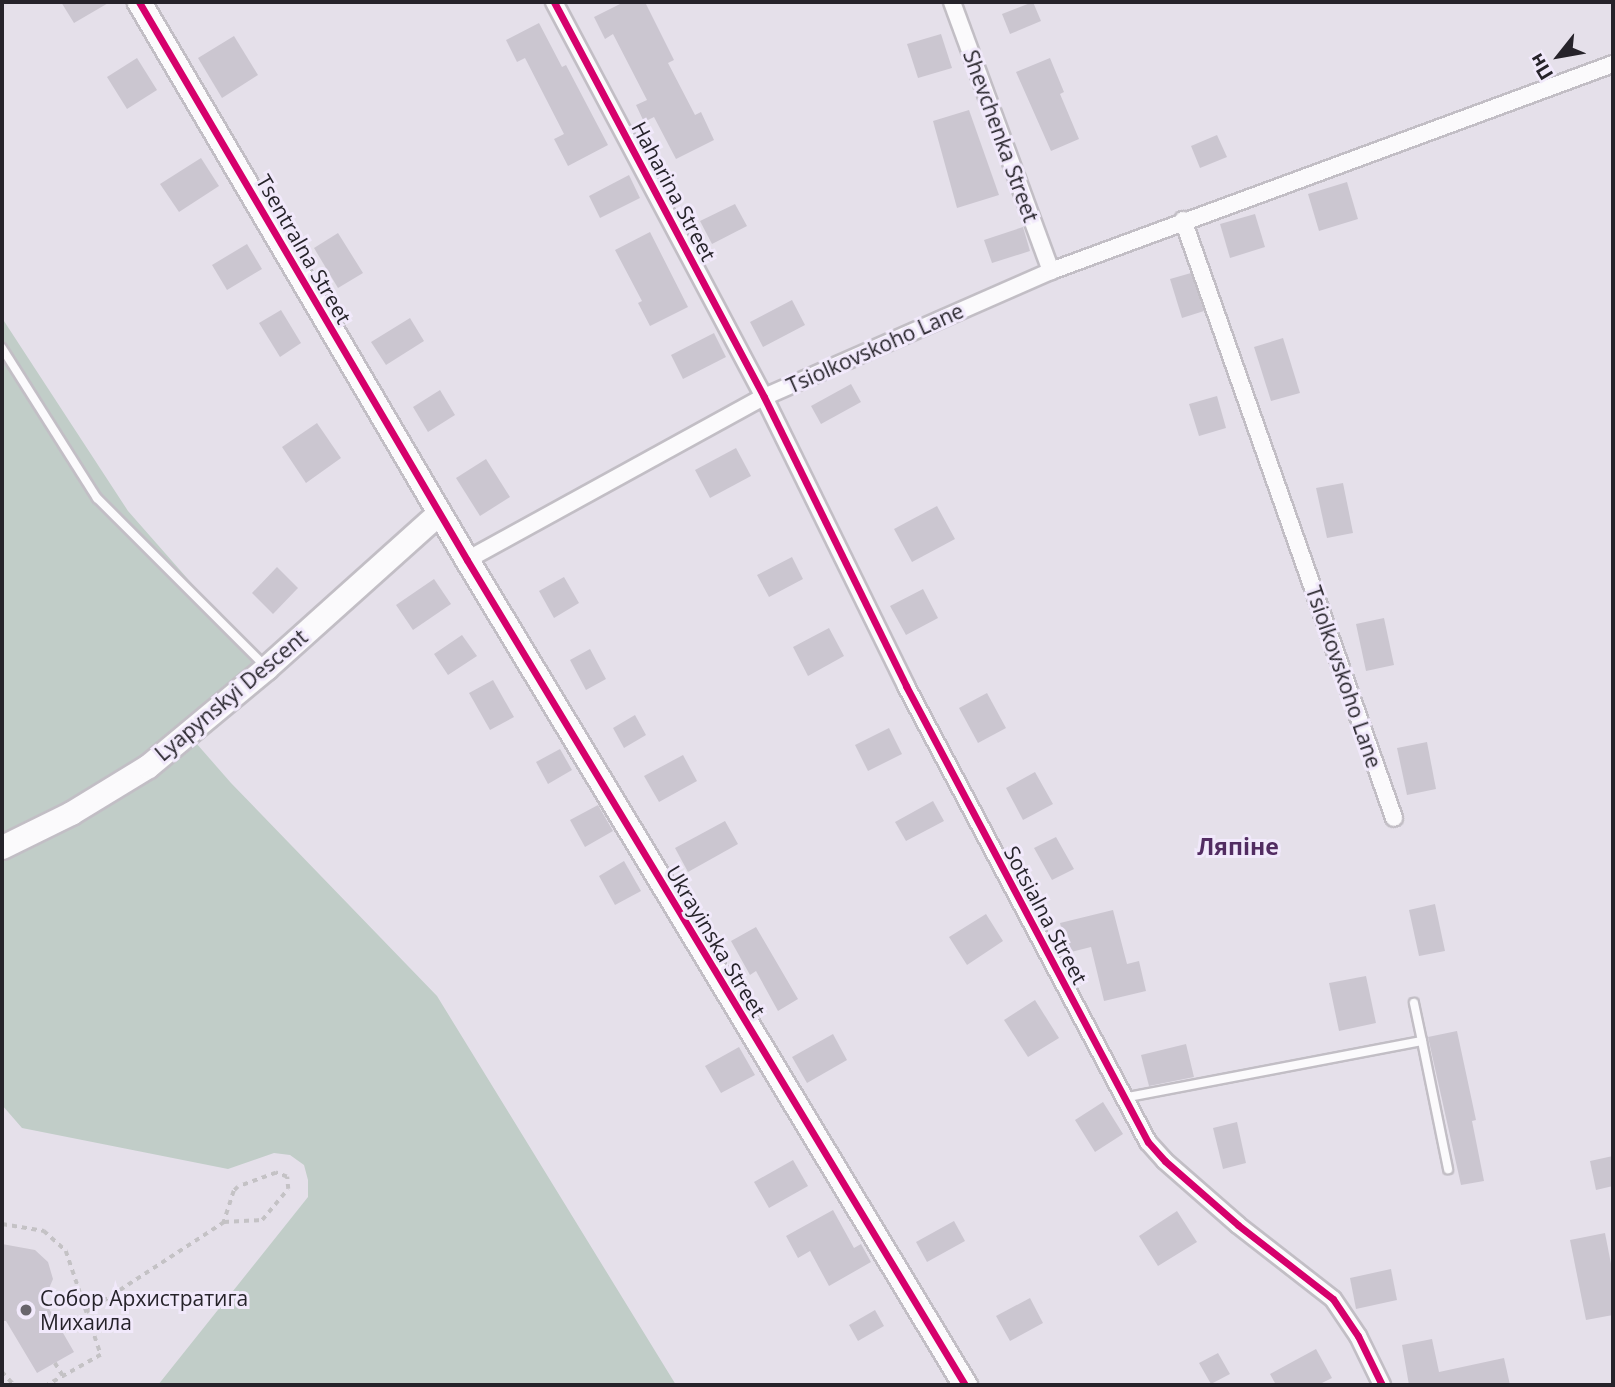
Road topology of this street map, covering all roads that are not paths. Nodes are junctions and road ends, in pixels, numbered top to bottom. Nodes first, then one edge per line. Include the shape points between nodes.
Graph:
1 (139, 2) edge
2 (554, 2) edge
3 (952, 2) edge
4 (1613, 64) edge
5 (1183, 220) junction
6 (1051, 271) junction
7 (2, 348) edge
8 (764, 397) junction
9 (439, 513) junction
10 (467, 561) junction
11 (266, 667) junction
12 (1394, 818) dead end
13 (2, 847) edge
14 (1414, 1003) dead end
15 (1422, 1041) junction
16 (1123, 1098) junction
17 (1448, 1169) dead end
18 (965, 1385) edge
19 (1382, 1385) edge

1 - 9 street, Tsentralna Street
2 - 8 street, Haharina Street
3 - 6 street, Shevchenka Street
4 - 5 street, Tsiolkovskoho Lane
5 - 6 street, Tsiolkovskoho Lane
5 - 12 street, Tsiolkovskoho Lane
6 - 8 street, Tsiolkovskoho Lane
7 - 11 lane via 97,498
8 - 10 street, Tsiolkovskoho Lane
8 - 16 street, Sotsialna Street via 906,686
9 - 10 street, Ukrayinska Street
9 - 11 street, Lyapynskyi Descent
10 - 18 street, Ukrayinska Street
11 - 13 street, Lyapynskyi Descent via 148,766 71,813
14 - 15 lane
15 - 16 lane
15 - 17 lane
16 - 19 street, Sotsialna Street via 1148,1142 1165,1161 1285,1265 1333,1299

